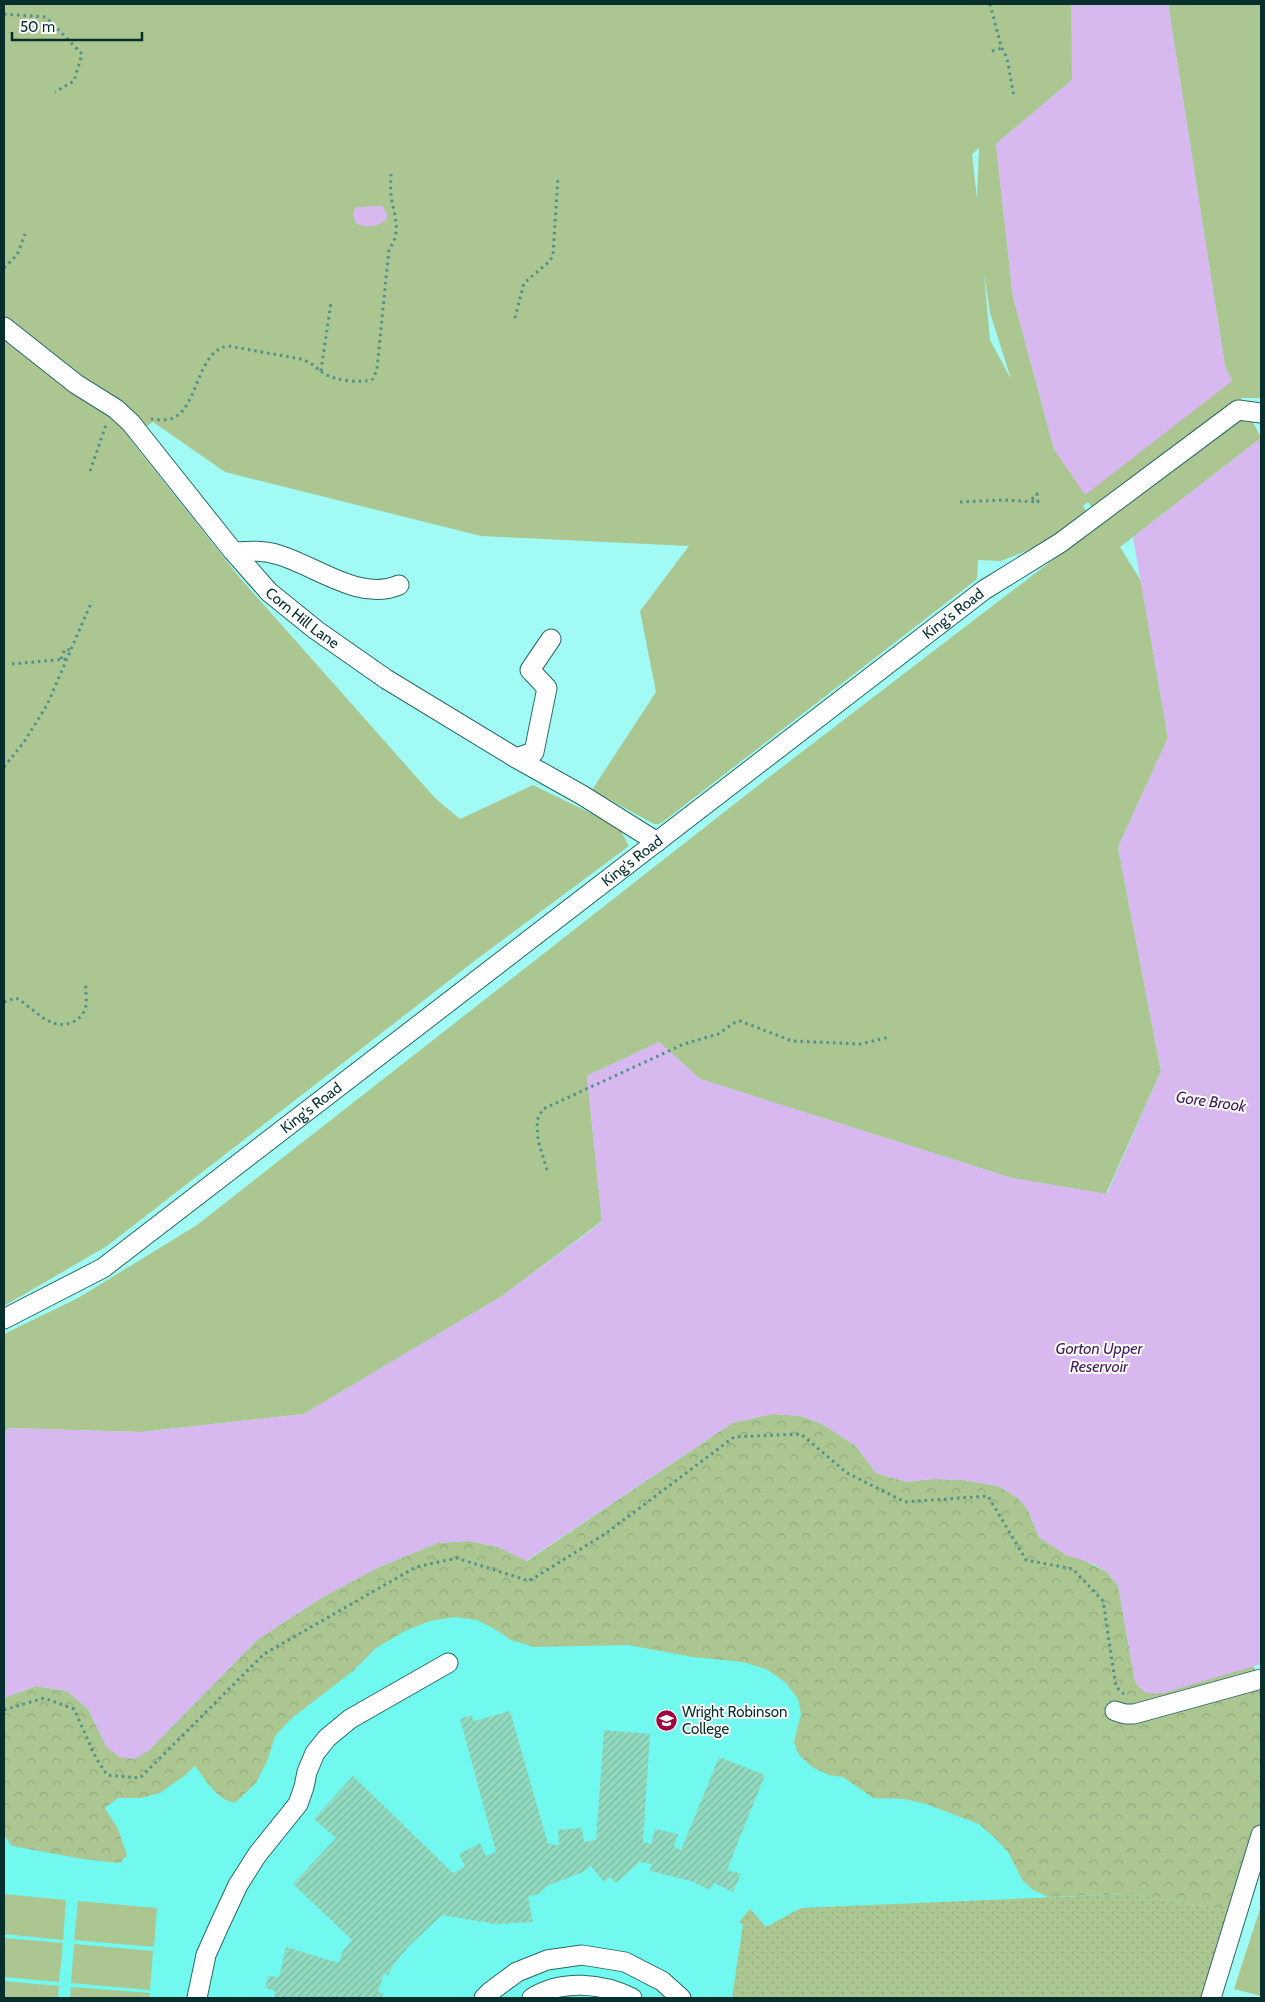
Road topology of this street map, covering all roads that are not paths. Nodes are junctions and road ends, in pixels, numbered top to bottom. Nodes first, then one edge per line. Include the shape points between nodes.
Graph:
1 (4, 327) edge
2 (1261, 413) edge
3 (234, 552) junction
4 (399, 585) dead end
5 (551, 639) dead end
6 (516, 758) junction
7 (657, 842) junction
8 (4, 1319) edge
9 (448, 1663) dead end
10 (1261, 1679) edge
11 (1115, 1710) dead end
12 (1261, 1835) edge
13 (197, 1998) edge
14 (484, 1998) edge
15 (532, 1998) edge
16 (632, 1998) edge
17 (681, 1998) edge
18 (1211, 1998) edge

1 - 3 street, Corn Hill Lane via 76,384 120,412
2 - 7 street, King's Road via 1238,410 1060,543 984,590
3 - 4 street via 258,550 280,555 333,578 374,590
3 - 6 street, Corn Hill Lane via 269,592 316,630 386,679
5 - 6 street via 530,670 547,688 534,752
6 - 7 street, Corn Hill Lane
7 - 8 street, King's Road via 103,1268
9 - 13 street via 350,1719 315,1753 298,1804 257,1855 238,1885 206,1956
10 - 11 street via 1145,1711 1125,1714
12 - 18 street
14 - 17 street via 517,1972 547,1960 582,1955 625,1962 662,1981
15 - 16 street via 551,1990 578,1985 599,1986

